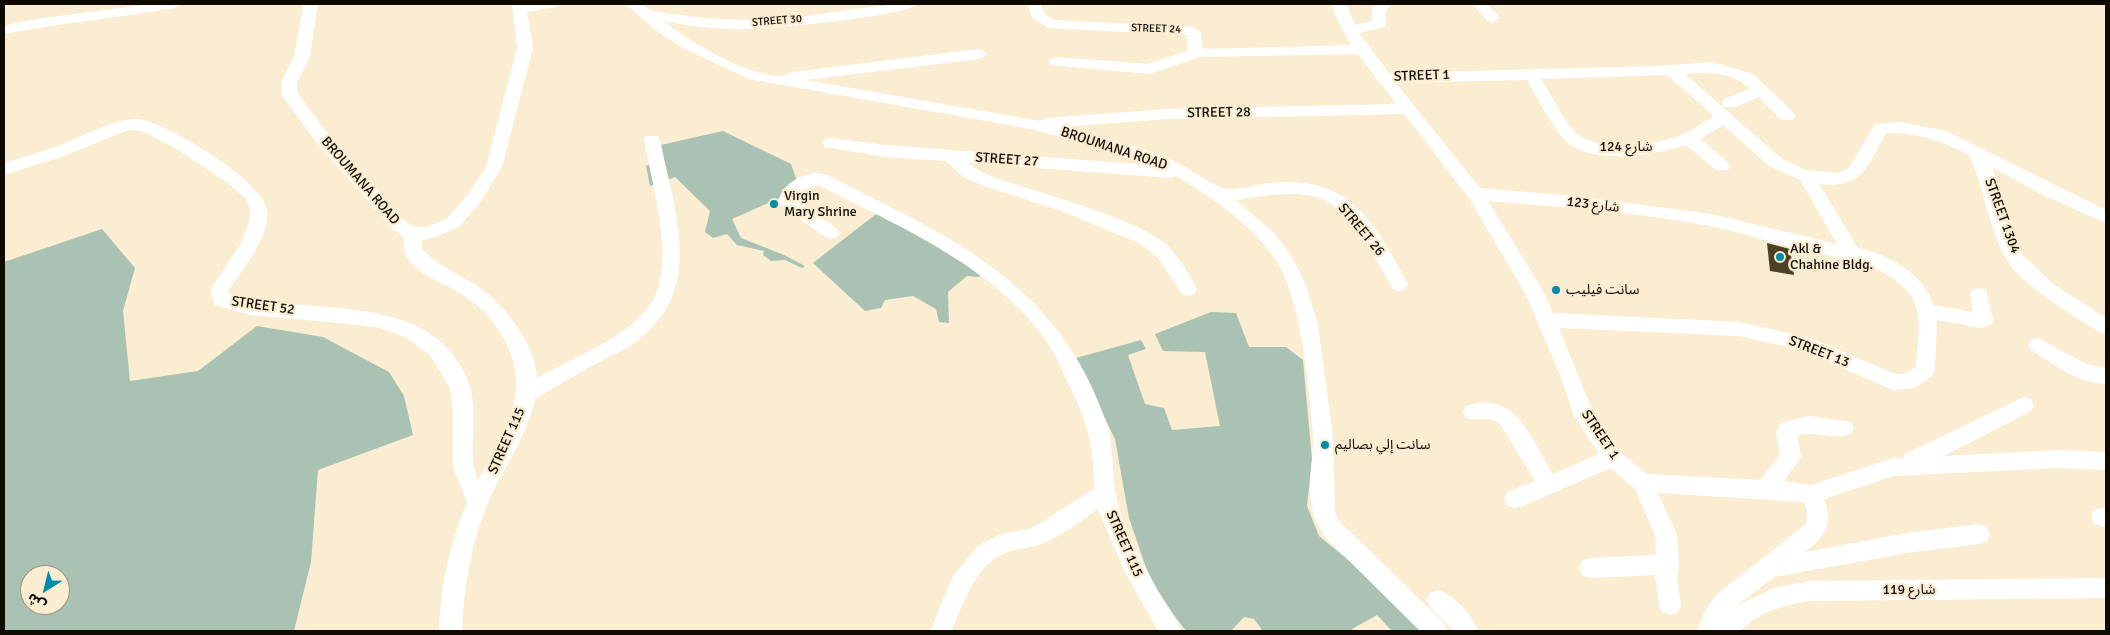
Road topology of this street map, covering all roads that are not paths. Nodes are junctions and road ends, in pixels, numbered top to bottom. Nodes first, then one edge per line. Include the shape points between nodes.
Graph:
1 (174, 4) edge
2 (311, 4) edge
3 (551, 4) edge
4 (845, 4) edge
5 (910, 4) edge
6 (1034, 4) edge
7 (1339, 4) edge
8 (1385, 4) edge
9 (1479, 4) edge
10 (150, 6) edge
11 (519, 6) edge
12 (638, 8) edge
13 (861, 11) junction
14 (1493, 18) dead end
15 (4, 30) edge
16 (1350, 31) junction
17 (1362, 49) junction
18 (1197, 53) junction
19 (979, 54) dead end
20 (1056, 62) dead end
21 (1671, 70) junction
22 (1530, 73) junction
23 (1382, 78) junction
24 (769, 80) junction
25 (1761, 90) junction
26 (1408, 108) junction
27 (1726, 111) junction
28 (1787, 116) dead end
29 (1031, 124) junction
30 (1688, 138) junction
31 (652, 140) dead end
32 (831, 143) dead end
33 (1977, 153) junction
34 (950, 156) junction
35 (1722, 166) dead end
36 (4, 169) edge
37 (1184, 173) junction
38 (1806, 176) junction
39 (1475, 194) junction
40 (1221, 196) junction
41 (2106, 217) edge
42 (1711, 220) joint
43 (830, 233) dead end
44 (413, 234) junction
45 (1851, 252) junction
46 (1399, 284) dead end
47 (1188, 289) dead end
48 (1979, 295) dead end
49 (1926, 311) junction
50 (1547, 320) junction
51 (2106, 327) edge
52 (2038, 345) dead end
53 (2106, 376) edge
54 (525, 396) junction
55 (2024, 405) dead end
56 (1474, 412) dead end
57 (1844, 428) dead end
58 (1614, 458) junction
59 (2106, 461) edge
60 (1894, 467) junction
61 (1549, 484) junction
62 (1643, 484) junction
63 (1766, 489) junction
64 (1104, 494) junction
65 (1811, 494) junction
66 (1515, 499) dead end
67 (478, 502) junction
68 (1979, 534) dead end
69 (1668, 565) junction
70 (1590, 568) dead end
71 (1767, 569) junction
72 (2106, 588) edge
73 (1438, 600) dead end
74 (1670, 605) dead end
75 (450, 631) edge
76 (941, 631) edge
77 (1170, 631) edge
78 (1436, 631) edge
79 (1467, 631) edge
80 (1708, 631) edge
81 (1725, 631) edge

1 - 10 street
2 - 44 street, BROUMANA ROAD via 302,56 289,83 290,95 325,142 400,226
3 - 11 street
4 - 13 street
5 - 13 street, STREET 30
6 - 18 street, STREET 24 via 1037,15 1049,24 1189,30 1194,33 1194,50
7 - 16 street, STREET 1
8 - 16 street via 1379,8 1379,24
9 - 14 street
10 - 15 street
11 - 44 street, BROUMANA ROAD via 525,48 494,167 453,223
12 - 13 street, STREET 30 via 717,24 792,21
12 - 24 street, BROUMANA ROAD via 669,34 716,60
16 - 17 street, STREET 1
17 - 18 street
17 - 23 street, STREET 1
18 - 20 street via 1149,69
19 - 24 street
21 - 22 street, STREET 1
21 - 25 street, STREET 1 via 1723,69 1748,77
21 - 27 street
22 - 23 street, STREET 1
22 - 30 street, شارع 124 via 1578,143 1589,147 1630,149 1662,147
23 - 26 street, STREET 1
24 - 29 street, BROUMANA ROAD
25 - 27 street, شارع 124
25 - 28 street, STREET 1
26 - 29 street, STREET 28 via 1167,114
26 - 39 street, STREET 1
27 - 30 street, شارع 124
27 - 38 street via 1775,162 1793,173
29 - 37 street, BROUMANA ROAD via 1108,144
30 - 35 street
31 - 54 street via 671,237 670,280 664,298 650,318 630,336
32 - 34 street, STREET 27
33 - 38 street via 1932,131 1887,127 1881,128 1850,176
33 - 41 street
33 - 51 street, STREET 1304 via 1988,176 2014,256 2047,288
34 - 37 street, STREET 27
34 - 47 street via 969,172 990,182 1065,206 1147,239 1164,253
36 - 67 street, STREET 52 via 126,125 137,124 190,150 240,184 254,198 259,211 253,233 219,290 222,300 254,308 367,319 401,327 424,339 446,357 457,379 464,404 463,468
37 - 40 street, BROUMANA ROAD
38 - 45 street
39 - 42 street, شارع 123 via 1574,202
39 - 50 street, STREET 1
40 - 46 street, STREET 26 via 1276,188 1323,193 1346,208 1382,254
40 - 78 street, BROUMANA ROAD via 1269,239 1286,262 1310,325 1323,437 1324,514 1332,529
42 - 45 street via 1799,243
43 - 64 street via 788,202 788,195 808,179 821,179 956,251 1022,299 1054,336 1087,401 1104,450
44 - 54 street, STREET 115 via 414,251 431,269 461,283 486,303 518,346 527,374
45 - 49 street, STREET 13 via 1899,274 1917,291
48 - 49 street via 1984,320 1981,321
49 - 50 street, STREET 13 via 1925,370 1908,382 1879,378 1804,343 1739,329
50 - 58 street, STREET 1 via 1584,415
52 - 53 street via 2092,376
54 - 67 street, STREET 115 via 516,426
55 - 60 street via 1979,426 1941,449
56 - 61 street via 1501,412
57 - 63 street via 1808,424 1788,429 1791,457
58 - 61 street
58 - 62 street, STREET 1
59 - 60 street via 2057,459
60 - 65 street
61 - 66 street
62 - 63 street
62 - 69 street via 1666,535
63 - 65 street
64 - 76 street, STREET 115 via 1037,536 1014,539 996,546 980,558 950,606
64 - 77 street, STREET 115 via 1109,513 1144,588
65 - 71 street via 1818,512 1816,529
67 - 75 street, STREET 115 via 458,566
68 - 71 street via 1907,543
69 - 70 street
69 - 74 street via 1666,579
71 - 80 street via 1732,592 1715,613
72 - 81 street, شارع 119 via 1811,591 1776,596 1756,604 1736,618
73 - 79 street

